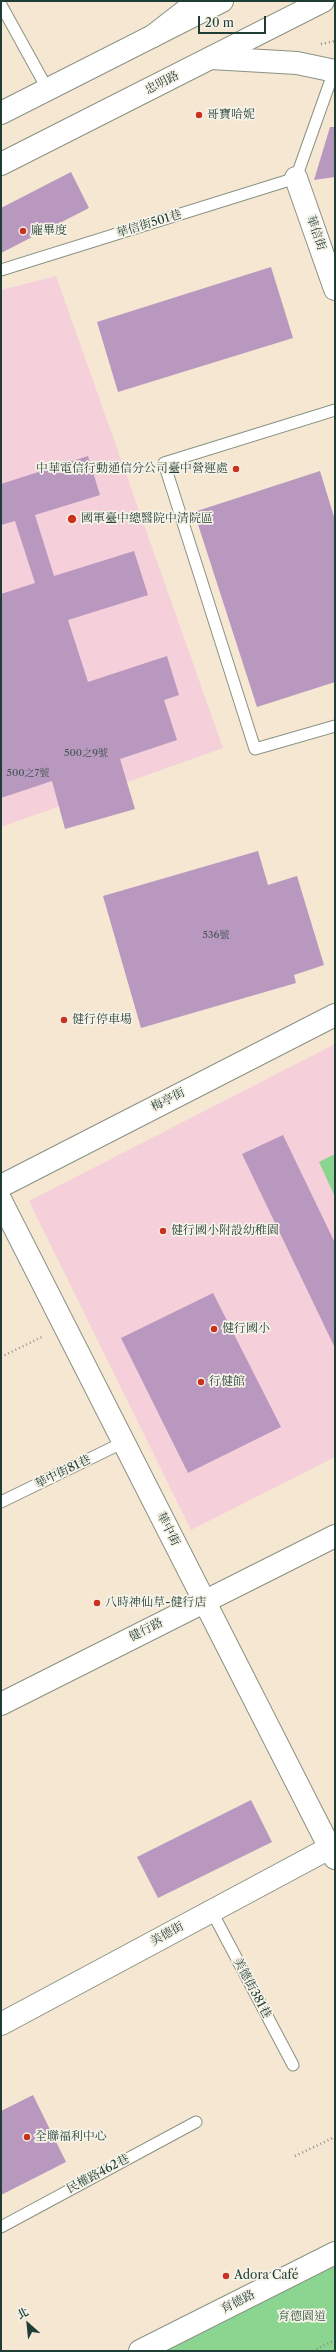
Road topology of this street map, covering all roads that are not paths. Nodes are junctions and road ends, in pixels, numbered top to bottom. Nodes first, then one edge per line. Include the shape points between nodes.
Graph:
1 (198, 1) edge
2 (222, 1) edge
3 (323, 1) edge
4 (1, 5) edge
5 (153, 36) junction
6 (211, 58) junction
7 (334, 71) edge
8 (48, 90) junction
9 (1, 114) edge
10 (1, 164) edge
11 (296, 178) junction
12 (1, 270) edge
13 (335, 289) edge
14 (335, 410) edge
15 (335, 726) edge
16 (335, 1015) edge
17 (1, 1186) edge
18 (1, 1201) edge
19 (124, 1442) junction
20 (1, 1502) edge
21 (335, 1536) edge
22 (204, 1601) junction
23 (1, 1704) edge
24 (333, 1850) edge
25 (211, 1910) junction
26 (1, 2024) edge
27 (293, 2065) dead end
28 (196, 2122) dead end
29 (1, 2227) edge
30 (335, 2253) edge
31 (140, 2351) edge

1 - 5 street
2 - 5 street
3 - 6 street, 忠明路
4 - 8 lane
5 - 8 street
6 - 7 street via 297,63
6 - 10 street, 忠明路
7 - 11 lane
8 - 9 street
11 - 12 lane, 華信街501巷
11 - 13 street, 華信街
14 - 15 lane via 164,463 255,749
16 - 17 street, 梅亭街
18 - 19 street, 華中街
19 - 20 lane, 華中街81巷
19 - 22 street, 華中街
21 - 22 street, 健行路
22 - 23 street, 健行路
22 - 24 street, 華中街
24 - 25 street, 美德街
25 - 26 street, 美德街
25 - 27 lane, 美德街381巷
28 - 29 lane, 民權路462巷
30 - 31 street, 育德路

